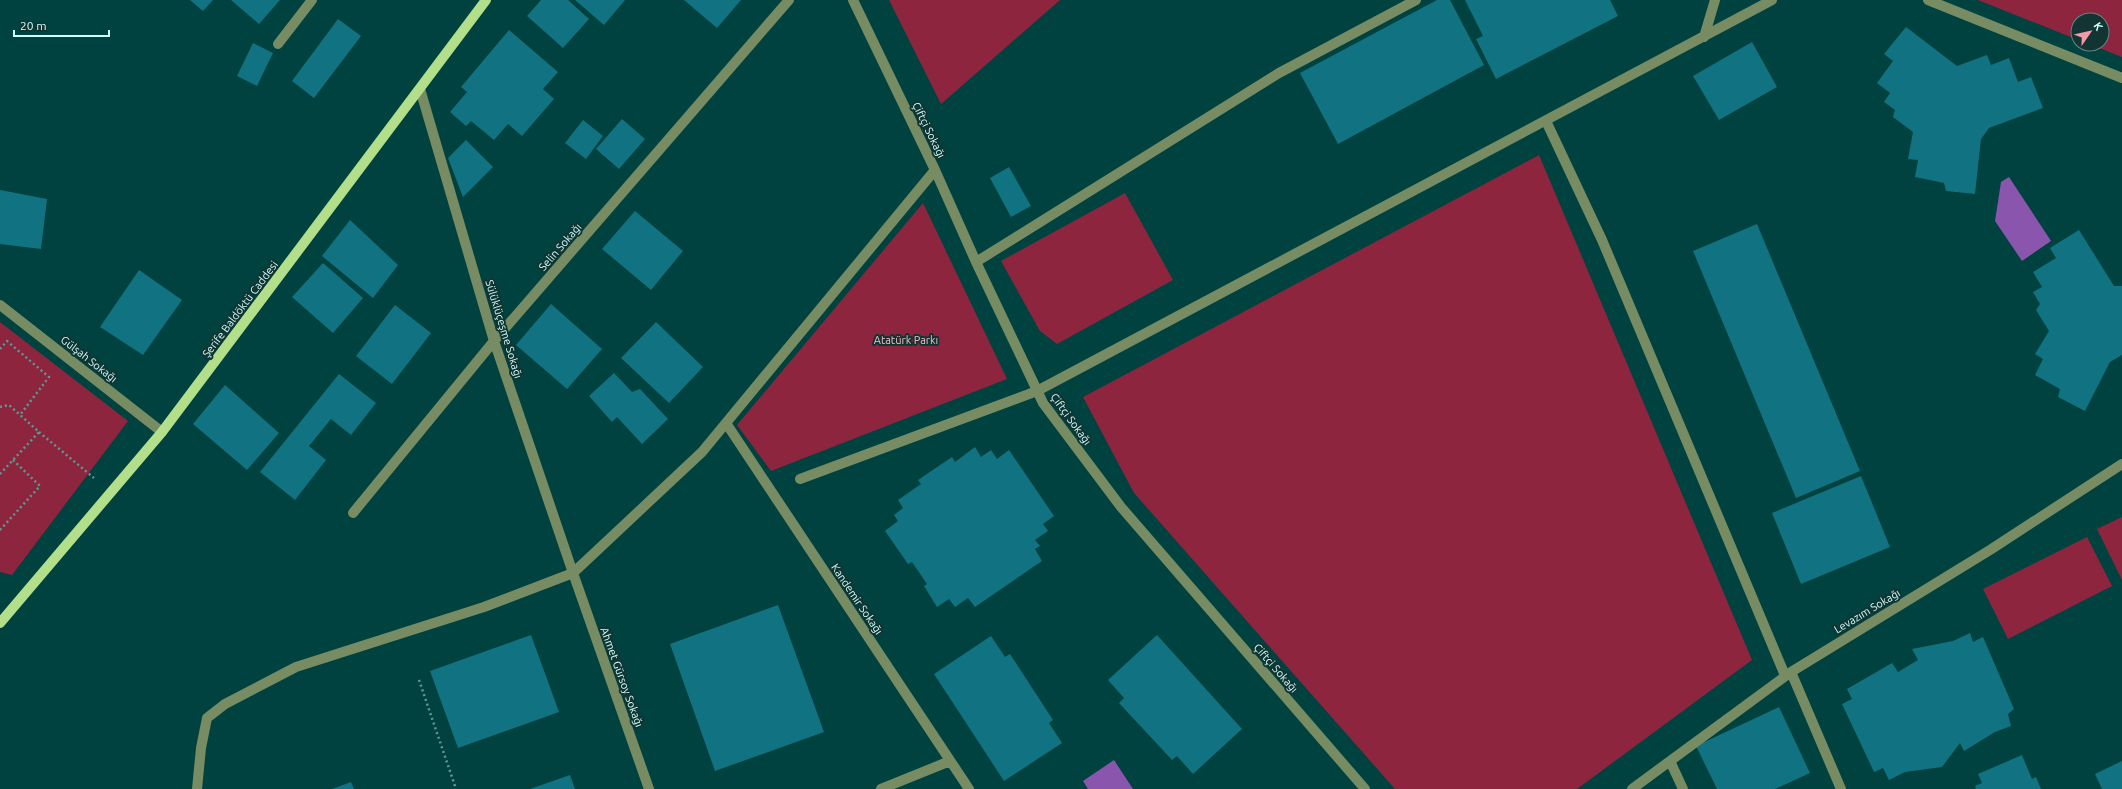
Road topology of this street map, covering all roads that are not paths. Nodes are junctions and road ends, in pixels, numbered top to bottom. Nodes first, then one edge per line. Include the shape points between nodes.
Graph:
1 (312, 0) edge
2 (486, 0) edge
3 (789, 0) edge
4 (853, 0) edge
5 (1416, 0) edge
6 (1715, 0) edge
7 (1772, 0) edge
8 (1928, 0) edge
9 (1704, 37) junction
10 (278, 44) dead end
11 (2122, 78) edge
12 (420, 89) junction
13 (1546, 121) junction
14 (935, 170) junction
15 (976, 262) junction
16 (0, 305) edge
17 (494, 342) junction
18 (1037, 391) junction
19 (726, 423) junction
20 (162, 432) junction
21 (2122, 464) edge
22 (800, 479) dead end
23 (352, 512) dead end
24 (573, 573) junction
25 (0, 623) edge
26 (1787, 673) junction
27 (950, 760) junction
28 (1670, 761) junction
29 (197, 789) edge
30 (650, 789) edge
31 (881, 789) edge
32 (969, 789) edge
33 (1365, 789) edge
34 (1632, 789) edge
35 (1683, 789) edge
36 (1841, 789) edge

1 - 10 street
2 - 12 main road, Şerife Baldöktü Caddesi
3 - 17 street, Selin Sokağı
4 - 14 street, Çiftçi Sokağı
5 - 15 street via 1278,73
6 - 9 street
7 - 9 street
8 - 11 street
9 - 13 street
12 - 17 street, Sülüklüçeşme Sokağı
12 - 20 main road, Şerife Baldöktü Caddesi
13 - 18 street
13 - 26 street via 1602,240
14 - 15 street, Çiftçi Sokağı
14 - 19 street
15 - 18 street, Çiftçi Sokağı
16 - 20 street, Gülşah Sokağı
17 - 23 street, Selin Sokağı
17 - 24 street, Sülüklüçeşme Sokağı
18 - 22 street
18 - 33 street, Çiftçi Sokağı via 1043,403 1121,507
19 - 24 street via 702,452
19 - 27 street, Kandemir Sokağı
20 - 25 main road, Şerife Baldöktü Caddesi
21 - 26 street, Levazım Sokağı via 1990,550
24 - 29 street via 484,607 296,667 225,704 207,718
24 - 30 street, Ahmet Gürsoy Sokağı
26 - 28 street, Levazım Sokağı
26 - 36 street
27 - 31 street
27 - 32 street, Kandemir Sokağı
28 - 34 street, Levazım Sokağı
28 - 35 street

